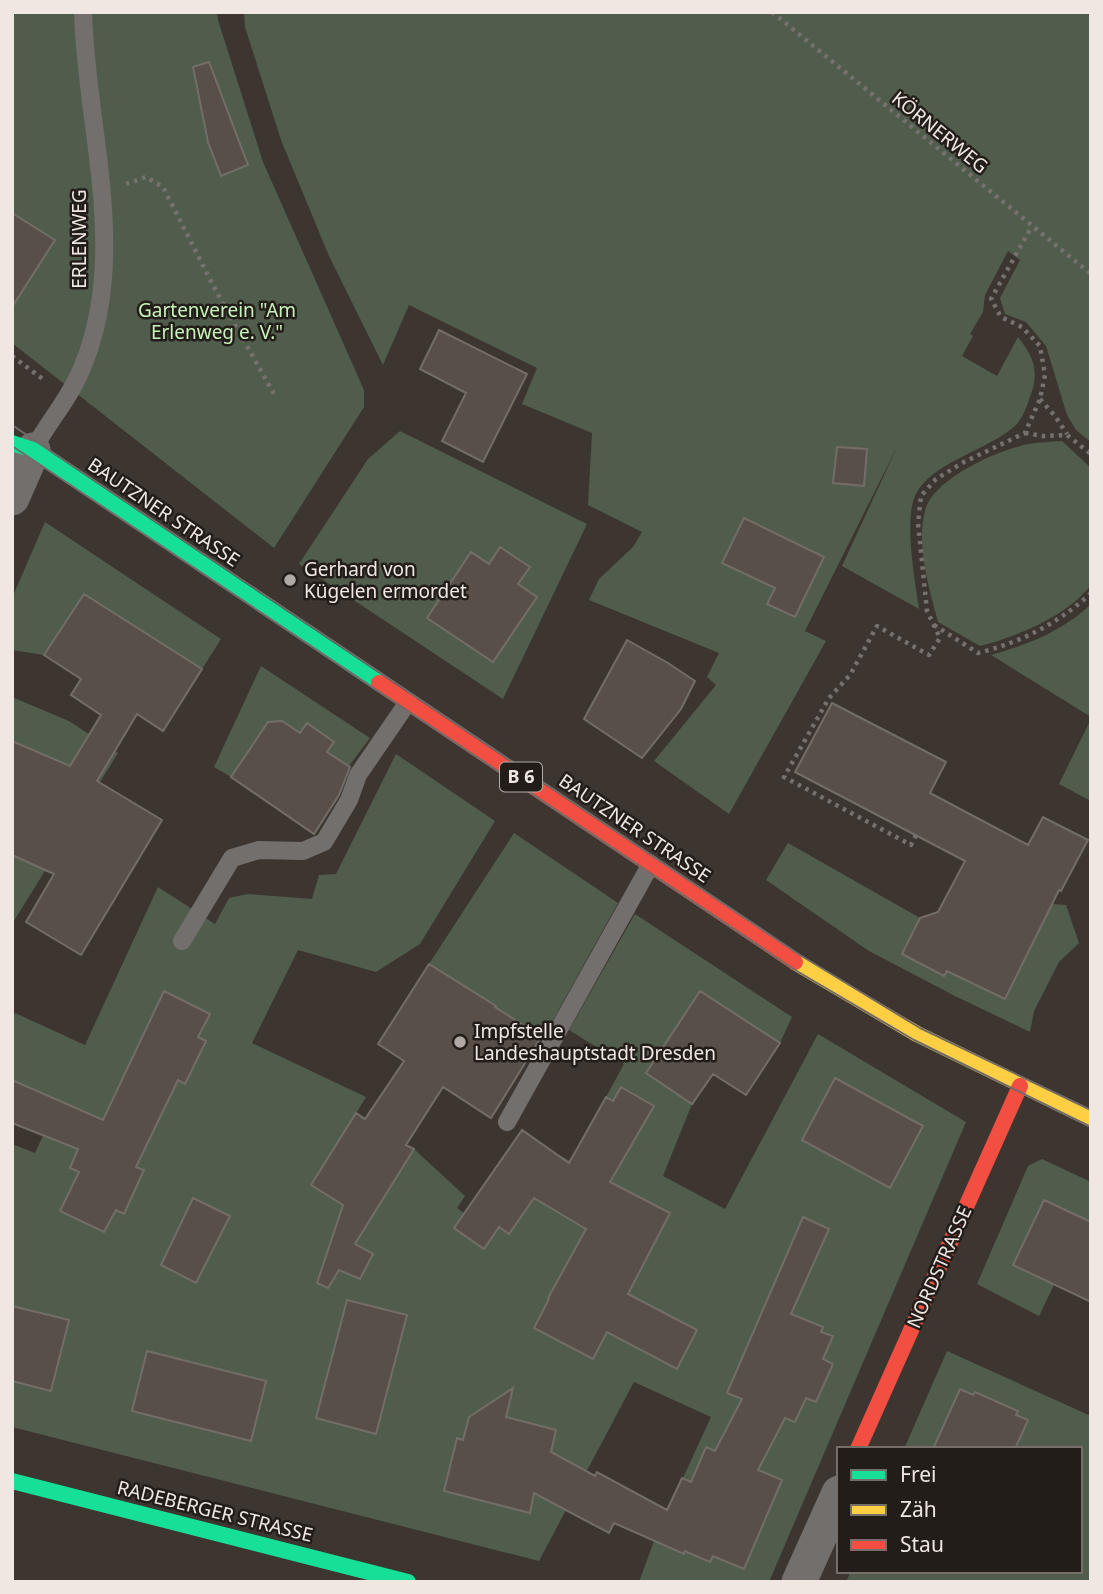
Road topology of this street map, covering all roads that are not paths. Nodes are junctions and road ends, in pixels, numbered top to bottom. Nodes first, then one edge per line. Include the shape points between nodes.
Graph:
1 (83, 12) edge
2 (19, 439) edge
3 (12, 498) edge
4 (408, 702) junction
5 (651, 864) junction
6 (182, 941) dead end
7 (1020, 1086) junction
8 (1091, 1119) edge
9 (507, 1122) dead end
10 (859, 1447) edge
11 (12, 1481) edge
12 (837, 1497) edge
13 (408, 1582) edge
14 (799, 1582) edge

1 - 2 lane, ERLENWEG via 102,189 100,300 91,344 67,397
2 - 3 street
2 - 4 main road, BAUTZNER STRASSE / B 6
4 - 5 main road, BAUTZNER STRASSE / B 6
4 - 6 lane via 358,775 324,842 303,851 259,850 232,858
5 - 7 main road, BAUTZNER STRASSE / B 6 via 797,963 918,1034
5 - 9 lane
7 - 8 main road, BAUTZNER STRASSE / B 6
7 - 10 main road, NORDSTRASSE
11 - 13 main road, RADEBERGER STRASSE
12 - 14 street

